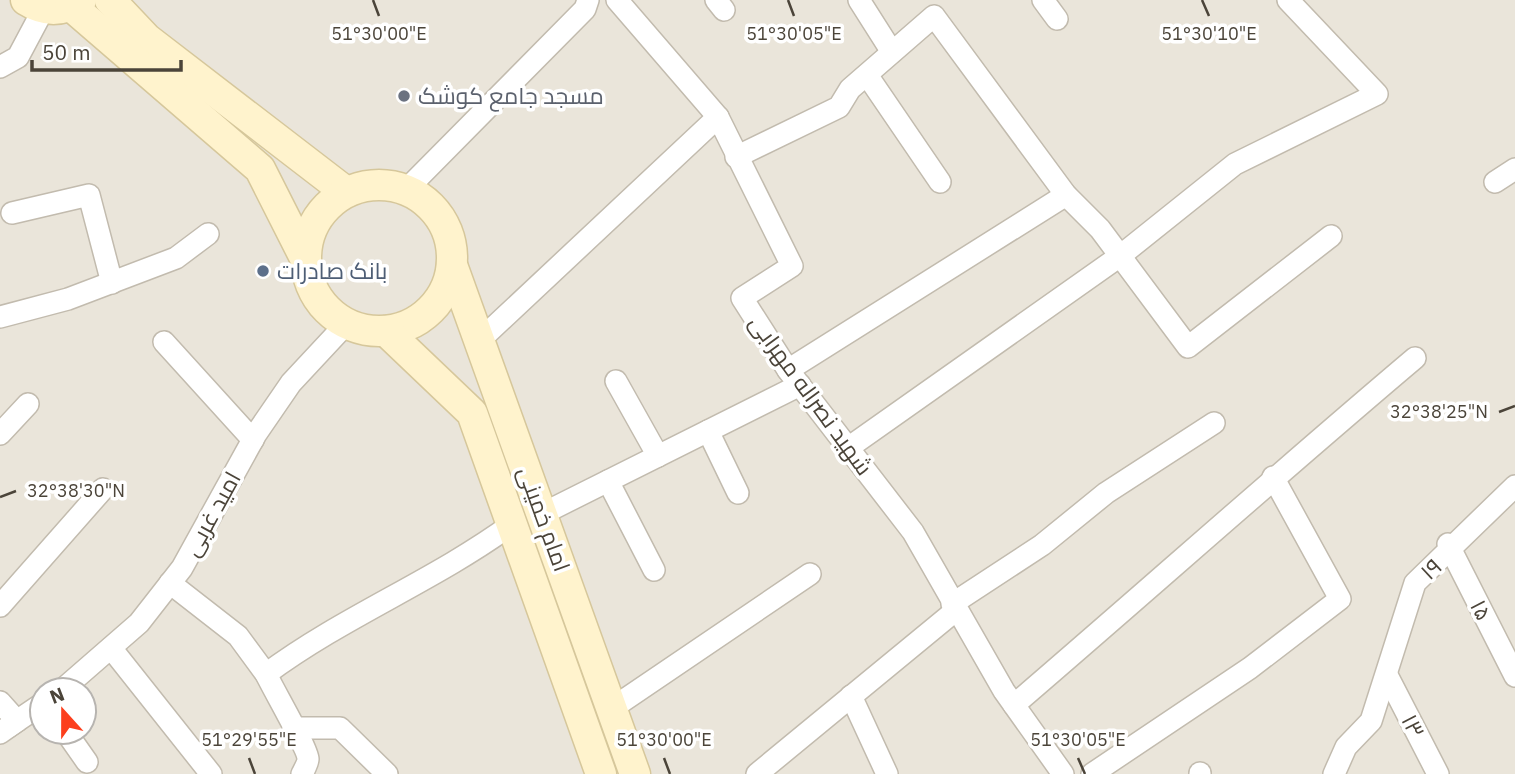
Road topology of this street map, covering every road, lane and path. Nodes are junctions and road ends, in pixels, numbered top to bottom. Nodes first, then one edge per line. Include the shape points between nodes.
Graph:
1 (110, 0) edge
2 (589, 0) edge
3 (617, 0) edge
4 (859, 0) edge
5 (1043, 0) edge
6 (1287, 0) edge
7 (55, 4) edge
8 (1057, 19) dead end
9 (892, 52) junction
10 (0, 67) edge
11 (867, 75) junction
12 (718, 117) junction
13 (736, 157) junction
14 (1515, 169) edge
15 (940, 181) dead end
16 (1494, 182) dead end
17 (406, 190) junction
18 (346, 192) junction
19 (1066, 195) junction
20 (12, 212) dead end
21 (208, 234) dead end
22 (1331, 236) dead end
23 (1120, 256) junction
24 (305, 258) junction
25 (452, 265) junction
26 (113, 283) junction
27 (0, 317) edge
28 (346, 324) junction
29 (386, 331) junction
30 (480, 340) junction
31 (164, 342) dead end
32 (1415, 358) dead end
33 (794, 377) junction
34 (616, 381) dead end
35 (28, 404) dead end
36 (1214, 423) dead end
37 (708, 431) junction
38 (0, 434) edge
39 (253, 440) junction
40 (848, 448) junction
41 (657, 456) junction
42 (1273, 477) junction
43 (608, 481) junction
44 (1515, 486) edge
45 (103, 489) dead end
46 (738, 493) dead end
47 (542, 514) junction
48 (512, 524) junction
49 (1449, 547) junction
50 (654, 570) dead end
51 (810, 574) dead end
52 (170, 583) junction
53 (0, 606) edge
54 (953, 608) junction
55 (111, 649) junction
56 (266, 674) junction
57 (79, 676) edge
58 (1515, 676) edge
59 (1388, 677) junction
60 (850, 696) junction
61 (0, 702) edge
62 (1014, 705) junction
63 (611, 709) junction
64 (28, 713) edge
65 (8, 727) edge
66 (293, 728) junction
67 (76, 746) edge
68 (87, 762) dead end
69 (211, 774) edge
70 (302, 774) edge
71 (387, 774) edge
72 (601, 774) edge
73 (635, 774) edge
74 (757, 774) edge
75 (887, 774) edge
76 (1063, 774) edge
77 (1092, 774) edge
78 (1334, 774) edge
79 (1438, 774) edge

1 - 18 main road via 147,40
2 - 17 street
3 - 12 street, شهید نصراله مهرابی
4 - 9 street
5 - 8 street
6 - 23 street via 1377,94 1235,164
7 - 10 street via 18,57
7 - 24 main road via 260,169
9 - 11 street
9 - 19 street via 934,16
11 - 13 street via 850,89 839,107
11 - 15 street
12 - 13 street, شهید نصراله مهرابی
12 - 30 street
13 - 33 street, شهید نصراله مهرابی via 792,266 742,298
14 - 16 street
17 - 18 main road via 386,185
17 - 25 main road via 422,198 446,228
18 - 24 main road via 316,220
19 - 23 street
19 - 33 street
20 - 26 street via 89,195
21 - 26 street via 176,258
22 - 23 street via 1188,347
23 - 40 street
24 - 28 main road via 316,297
25 - 29 main road via 448,285 424,317
25 - 30 main road, امام خمینی
26 - 27 street
28 - 29 main road via 365,331
28 - 39 street, امید غربی via 292,383
29 - 48 main road, امام خمینی via 472,413
30 - 47 main road, امام خمینی
31 - 39 street
32 - 42 street
33 - 37 street
33 - 40 street, شهید نصراله مهرابی
34 - 41 street
35 - 38 street
36 - 54 street via 1106,493
37 - 41 street
37 - 46 street
39 - 52 street, امید غربی
40 - 54 street, شهید نصراله مهرابی via 913,532
41 - 43 street
42 - 62 street
42 - 77 street via 1340,599 1250,668
43 - 47 street
43 - 50 street
44 - 49 street, ۱۹
45 - 53 street
47 - 63 main road, امام خمینی
48 - 56 street via 474,552 321,635
48 - 72 main road, امام خمینی
49 - 58 street, ۱۵
49 - 59 street, ۱۹ via 1415,583
51 - 63 street
52 - 55 street, امید غربی via 139,624
52 - 56 street via 238,636
54 - 60 street
54 - 62 street, شهید نصراله مهرابی
55 - 57 street, امید غربی
55 - 69 street
56 - 66 street
59 - 78 street, ۱۹ via 1371,721 1346,747
59 - 79 street, ۱۳
60 - 74 street
60 - 75 street
61 - 65 street
62 - 76 street, شهید نصراله مهرابی
63 - 73 main road, امام خمینی
64 - 65 street
66 - 70 street via 308,760
66 - 71 street via 340,728
67 - 68 street

